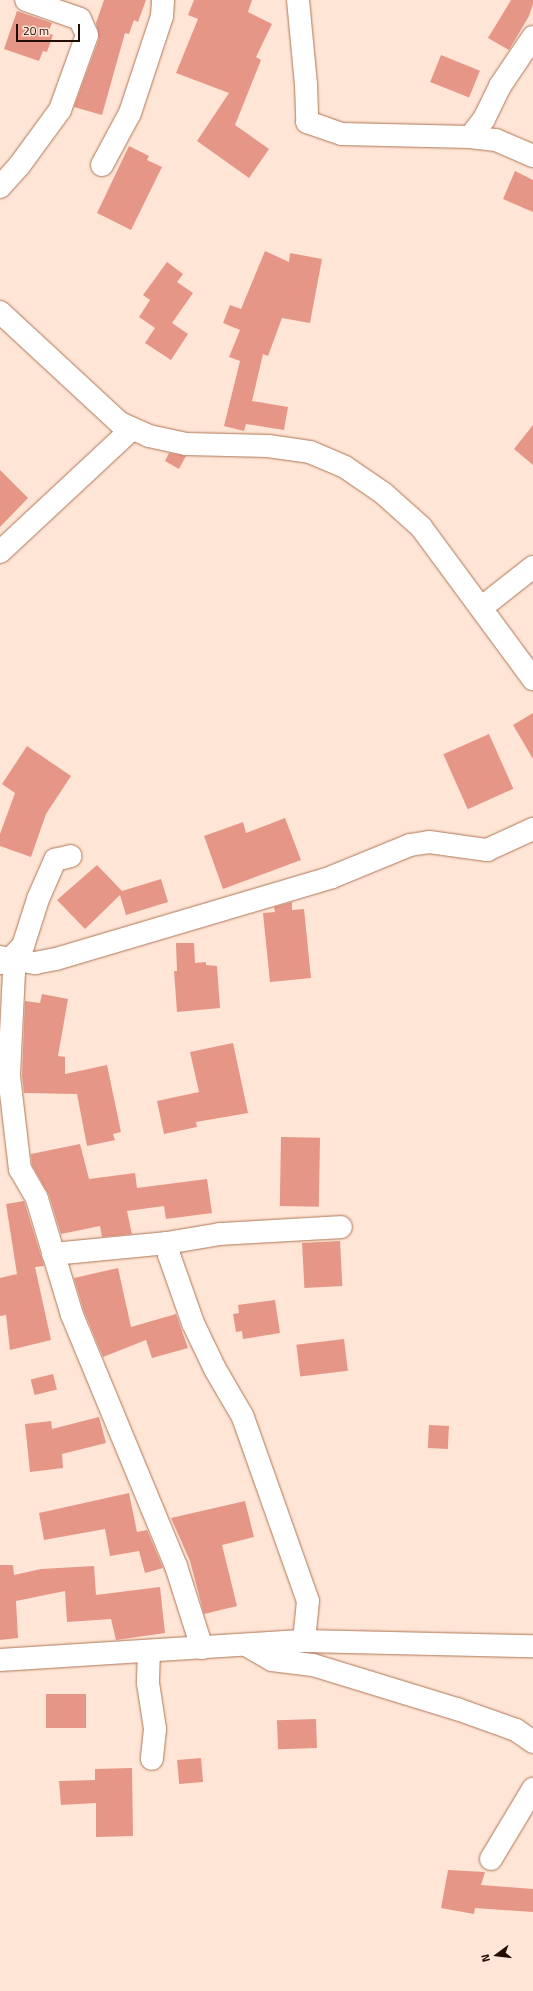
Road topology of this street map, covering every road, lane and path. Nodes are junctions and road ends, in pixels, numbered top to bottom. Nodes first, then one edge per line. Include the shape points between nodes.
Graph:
1 (26, 0) edge
2 (163, 0) edge
3 (298, 0) edge
4 (533, 37) edge
5 (470, 137) junction
6 (533, 156) edge
7 (102, 165) dead end
8 (0, 187) edge
9 (0, 312) edge
10 (132, 429) junction
11 (0, 552) edge
12 (533, 567) edge
13 (481, 608) junction
14 (533, 679) edge
15 (533, 829) edge
16 (71, 856) dead end
17 (3, 960) edge
18 (341, 1226) dead end
19 (167, 1243) junction
20 (53, 1254) junction
21 (304, 1641) junction
22 (246, 1645) junction
23 (533, 1646) edge
24 (202, 1648) junction
25 (149, 1651) junction
26 (0, 1660) edge
27 (533, 1742) edge
28 (152, 1759) dead end
29 (533, 1789) edge
30 (491, 1859) dead end

1 - 8 street via 80,19 87,34 60,110 19,166
2 - 7 street via 162,16 130,113
3 - 5 street via 306,84 306,122 342,134
4 - 5 street via 500,86 484,119
5 - 6 street via 496,140
9 - 10 street via 120,423
10 - 11 street
10 - 13 street via 149,436 186,444 268,446 310,452 345,467 383,493 421,527
12 - 13 street
13 - 14 street
15 - 17 street via 487,850 429,842 410,846 332,877 56,959 35,963
16 - 17 street via 55,860 38,899 23,946
17 - 20 street via 14,972 9,1076 20,1169 37,1200
18 - 19 street via 220,1234
19 - 20 street
19 - 21 street via 193,1323 215,1369 243,1417 308,1601
20 - 24 street via 72,1314 176,1566
21 - 22 street
21 - 23 street
22 - 24 street
22 - 27 street via 272,1660 314,1665 457,1709 516,1730
24 - 25 street
25 - 26 street
25 - 28 street via 148,1683 155,1729
29 - 30 street

